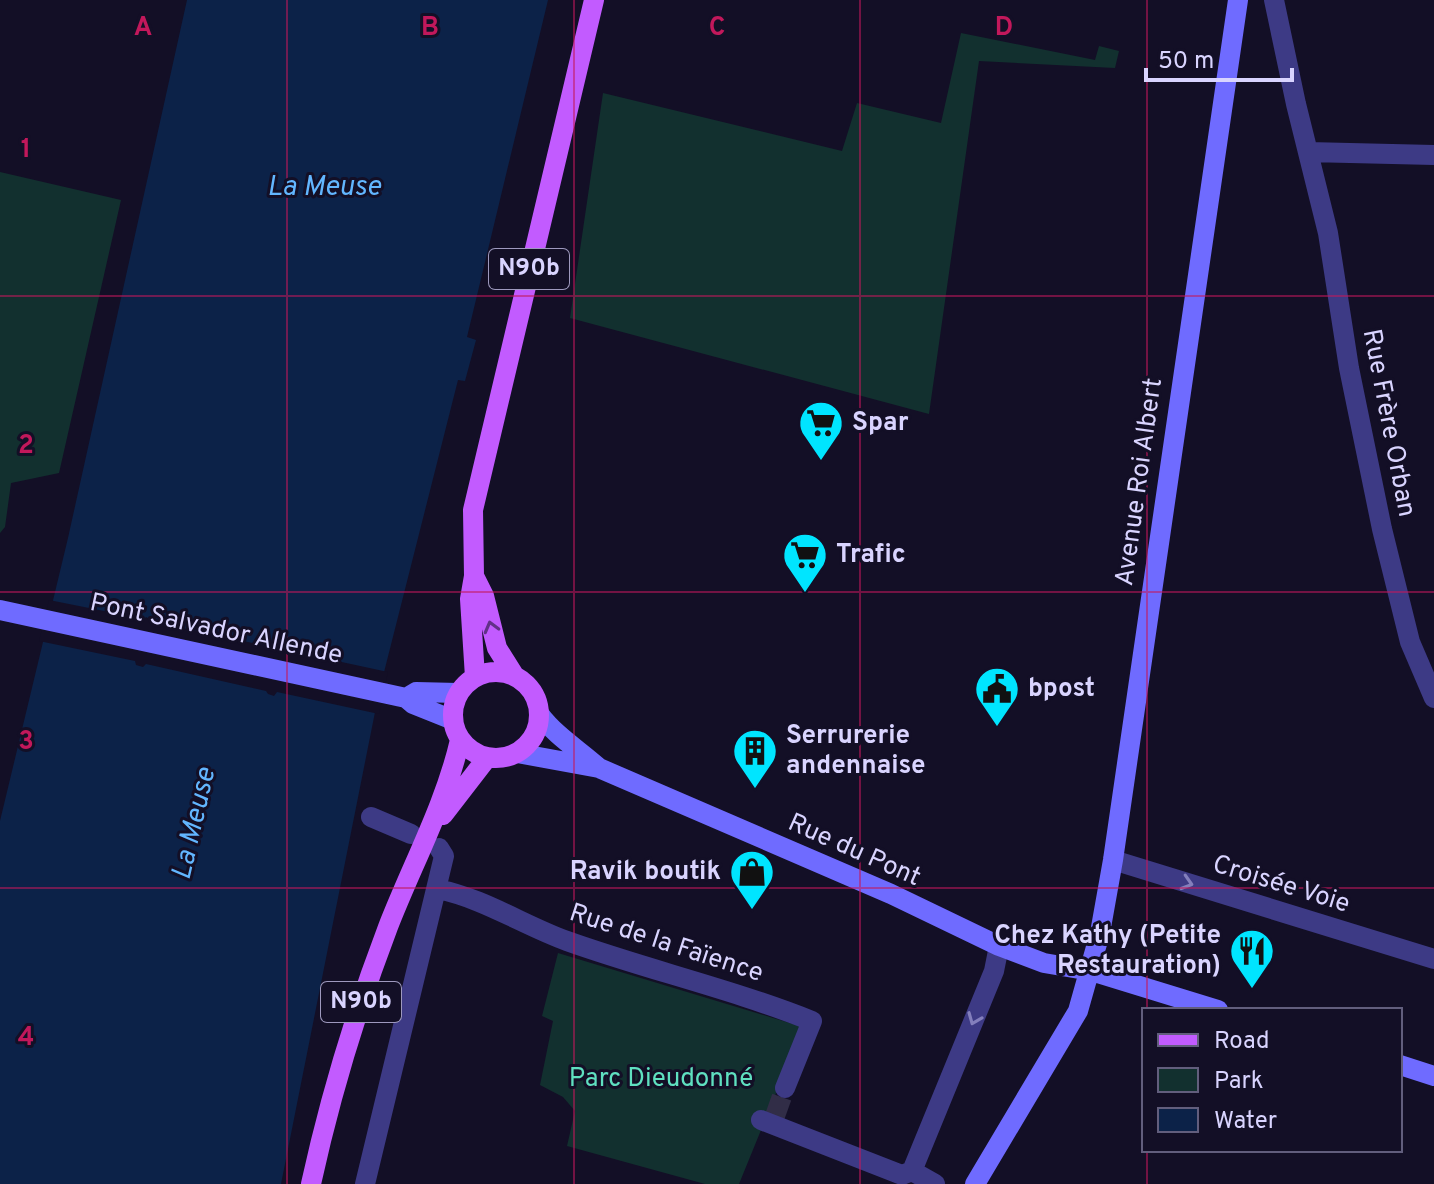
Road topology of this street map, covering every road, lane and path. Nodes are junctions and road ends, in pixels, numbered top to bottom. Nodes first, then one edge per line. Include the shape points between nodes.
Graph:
1 (594, 0) edge
2 (1238, 0) edge
3 (1274, 0) edge
4 (1308, 152) junction
5 (1434, 155) edge
6 (474, 576) junction
7 (8, 612) edge
8 (514, 675) junction
9 (475, 677) junction
10 (458, 693) junction
11 (406, 698) junction
12 (1434, 698) edge
13 (540, 715) junction
14 (453, 720) junction
15 (460, 740) junction
16 (517, 753) junction
17 (487, 758) junction
18 (599, 768) junction
19 (371, 817) dead end
20 (431, 826) junction
21 (411, 834) dead end
22 (439, 848) dead end
23 (1113, 860) junction
24 (437, 889) junction
25 (999, 946) junction
26 (1434, 959) edge
27 (1091, 971) junction
28 (1211, 1008) edge
29 (1402, 1066) edge
30 (1434, 1076) edge
31 (785, 1088) tunnel mouth
32 (769, 1120) dead end
33 (912, 1171) junction
34 (311, 1184) edge
35 (365, 1184) edge
36 (935, 1184) edge
37 (975, 1184) edge

1 - 6 main road, N90b via 473,510
2 - 23 main road, Avenue Roi Albert
3 - 4 street, Rue Frère Orban
4 - 5 street
4 - 12 street, Rue Frère Orban via 1328,233 1382,529 1410,642
8 -> 6 main road, N90b via 497,648
6 - 9 main road, N90b via 470,599
7 - 11 main road, Pont Salvador Allende
8 - 9 main road via 487,672
8 - 13 main road via 528,685
9 - 10 main road
10 - 11 main road via 416,692
10 - 14 main road
11 - 14 main road
13 - 16 main road via 529,744
13 - 18 main road, Rue du Pont
14 - 15 main road
15 - 17 main road
15 - 20 main road, N90b
16 - 17 main road
16 - 18 main road, Rue du Pont
17 - 20 main road, N90b
18 - 25 main road, Rue du Pont
19 - 21 street
20 - 34 main road, N90b via 365,988
22 - 24 street via 444,856
23 -> 26 street, Croisée Voie
23 - 27 main road, Avenue Roi Albert
24 - 31 street, Rue de la Faïence via 461,894 565,941 812,1021
24 - 35 street
25 - 27 main road, Rue du Pont via 1044,963
25 -> 33 street via 994,971
27 - 28 main road, Rue du Pont
27 - 37 main road, Avenue Roi Albert via 1078,1011
29 - 30 main road
32 - 33 street via 902,1175
33 - 36 street

